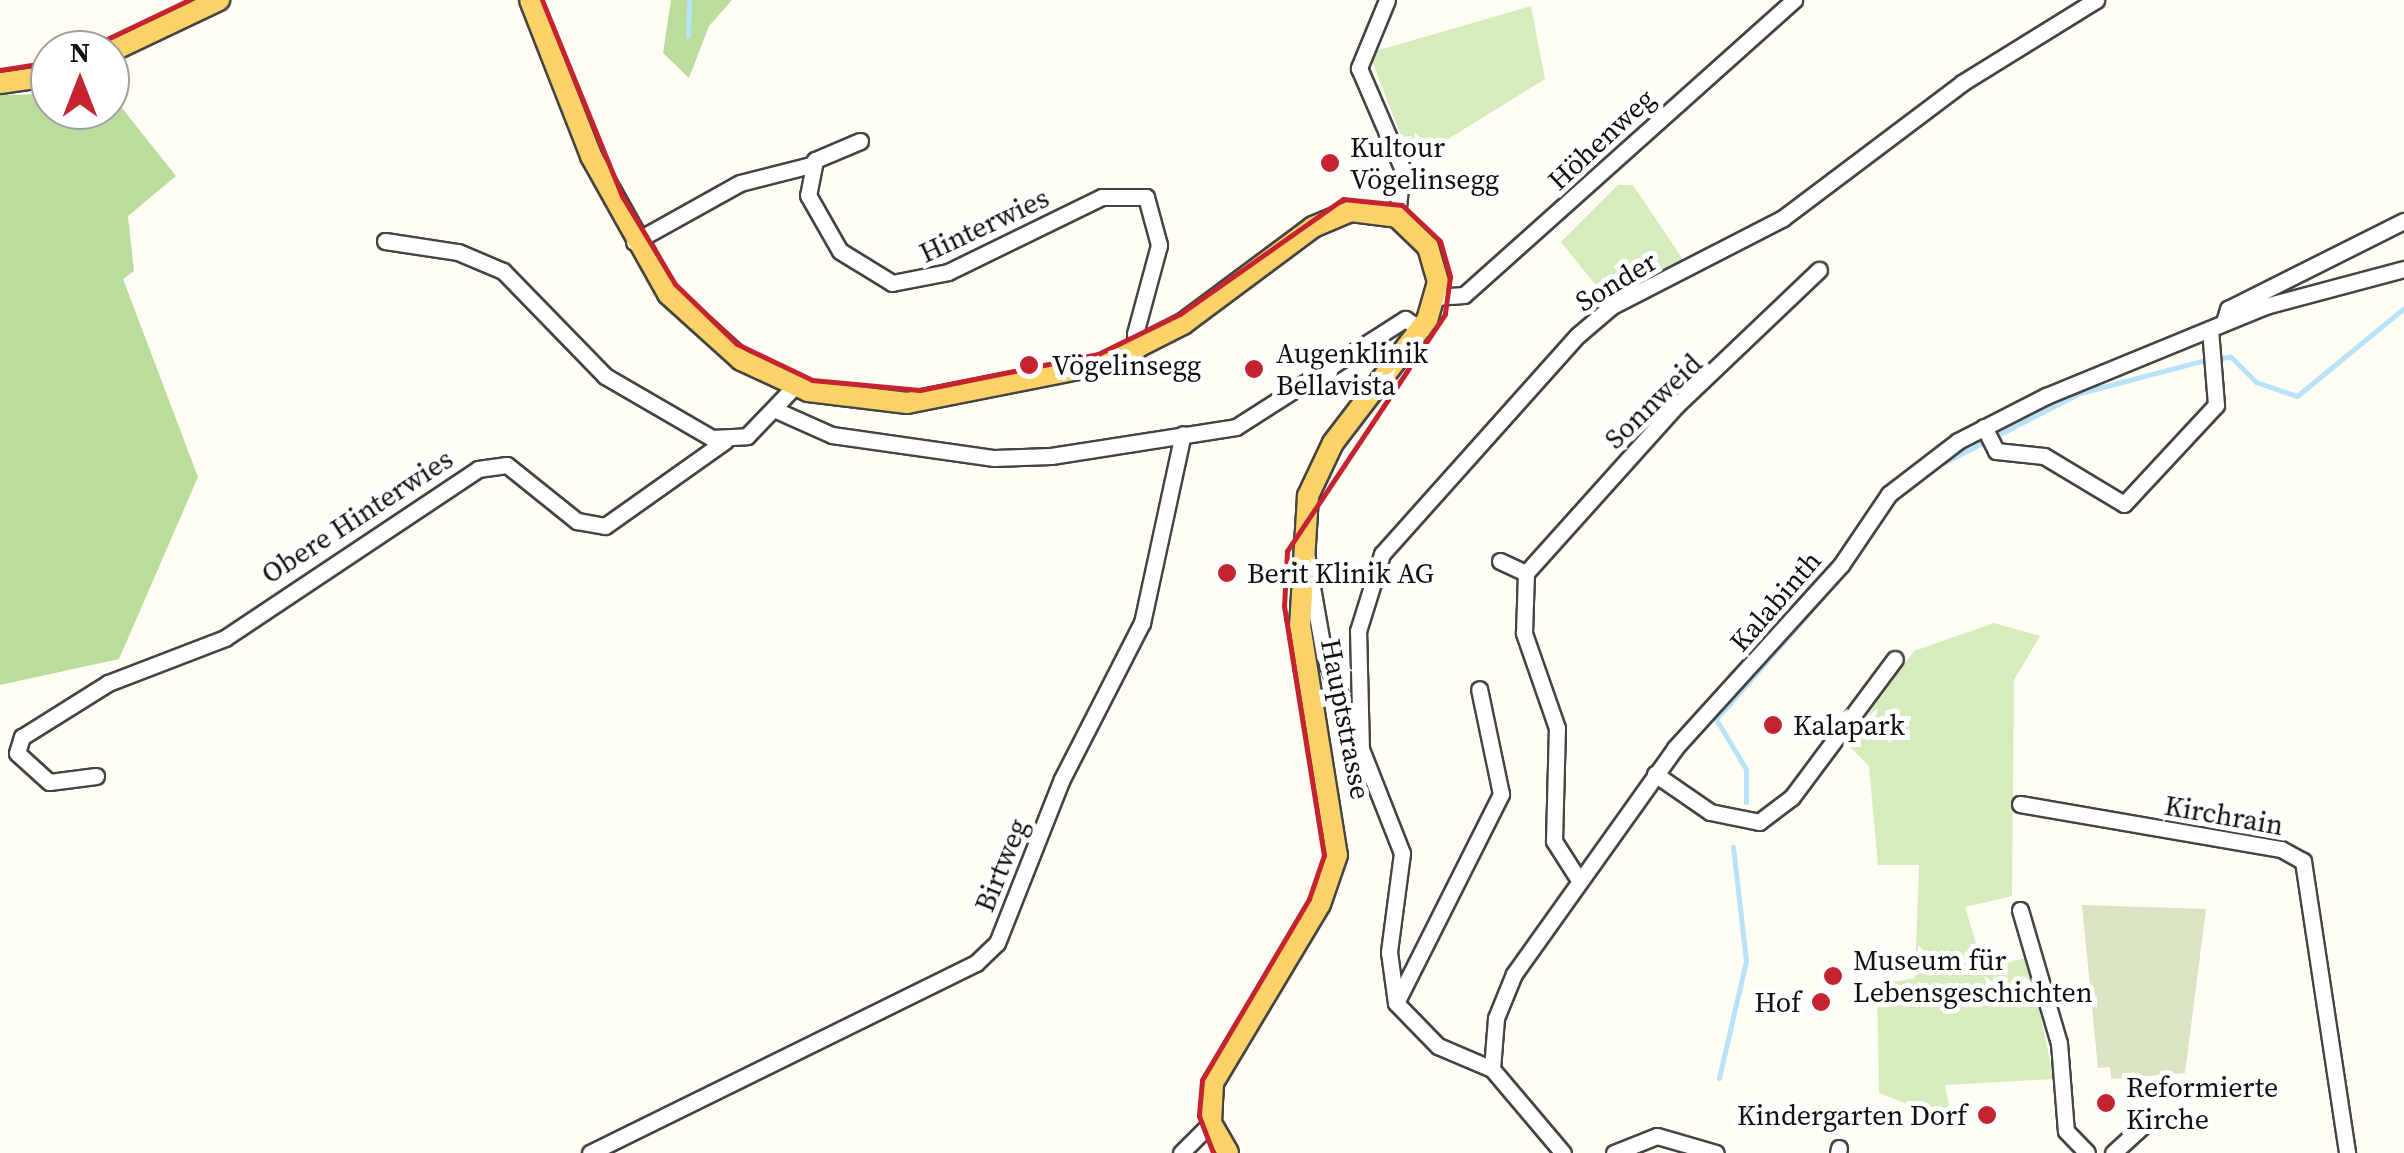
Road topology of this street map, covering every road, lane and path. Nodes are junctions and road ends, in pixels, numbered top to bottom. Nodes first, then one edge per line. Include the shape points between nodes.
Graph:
1 (219, 0) edge
2 (530, 0) edge
3 (1386, 0) edge
4 (1794, 0) edge
5 (2096, 0) edge
6 (130, 42) edge
7 (30, 79) edge
8 (0, 83) edge
9 (860, 141) dead end
10 (811, 165) junction
11 (1397, 217) junction
12 (2404, 221) edge
13 (385, 241) dead end
14 (634, 242) junction
15 (2404, 268) edge
16 (1819, 270) dead end
17 (1436, 297) junction
18 (2217, 325) junction
19 (1422, 330) junction
20 (1140, 348) junction
21 (794, 387) junction
22 (778, 411) junction
23 (1183, 434) junction
24 (1987, 434) junction
25 (725, 441) junction
26 (1300, 552) junction
27 (1500, 561) dead end
28 (1526, 573) junction
29 (1895, 660) dead end
30 (1479, 688) dead end
31 (1360, 751) junction
32 (1655, 774) junction
33 (96, 776) dead end
34 (2020, 804) dead end
35 (1577, 877) junction
36 (2020, 910) dead end
37 (1396, 1002) junction
38 (1492, 1070) junction
39 (1212, 1122) junction
40 (2146, 1122) dead end
41 (590, 1153) edge
42 (1180, 1153) edge
43 (1228, 1153) edge
44 (1563, 1153) edge
45 (1614, 1153) edge
46 (1716, 1153) edge
47 (2088, 1153) edge
48 (2113, 1153) edge
49 (2348, 1153) edge

1 - 6 main road
2 - 14 main road
3 - 11 street via 1359,68 1402,168
4 - 17 street, Höhenweg via 1464,295
5 - 31 street, Sonder via 1962,83 1783,218 1612,306 1578,335 1382,554 1358,632
7 - 8 main road
9 - 10 street
10 - 14 street via 740,183
10 - 20 street, Hinterwies via 808,195 825,233 865,271 907,284 1102,197 1146,197 1159,244 1135,334
11 - 17 main road via 1428,247
11 - 20 main road via 1362,210 1324,221
12 - 18 street via 2228,310
13 - 25 street via 458,252 503,271 606,376
14 - 21 main road via 700,329
15 - 18 street, Kalabinth
16 - 28 street, Sonnweid via 1676,405
17 - 19 main road, Hauptstrasse
18 - 24 street, Kalabinth
18 - 24 street via 2220,395 2208,418 2124,504 2044,456 1996,451
19 - 23 street via 1405,319 1236,427
19 - 26 main road, Hauptstrasse via 1322,463
20 - 21 main road via 1067,374 927,402 868,403
21 - 22 street, Obere Hinterwies
22 - 23 street via 832,435 994,458
22 - 25 street, Obere Hinterwies
23 - 41 street, Birtweg via 1142,623 1062,779 997,943 976,963
24 - 32 street, Kalabinth via 1889,494 1841,565
25 - 33 street, Obere Hinterwies via 605,526 577,520 507,465 478,469 211,647 108,683 22,737 18,752 49,782
26 - 31 street via 1313,557 1319,637
26 - 39 main road, Hauptstrasse via 1300,625 1337,854 1320,904 1220,1068
27 - 28 street
28 - 35 street via 1524,634 1558,728 1554,841
29 - 32 street via 1792,797 1759,822 1710,812
30 - 37 street via 1500,794
31 - 37 street via 1402,853 1389,952
32 - 35 street, Kalabinth
34 - 49 street, Kirchrain via 2282,849 2303,861
35 - 38 street, Kalabinth via 1514,974 1496,1018
36 - 47 street via 2058,1043 2066,1131
37 - 38 street via 1438,1046
38 - 44 street
39 - 42 street
39 - 43 main road
40 - 48 street
45 - 46 street via 1656,1136

